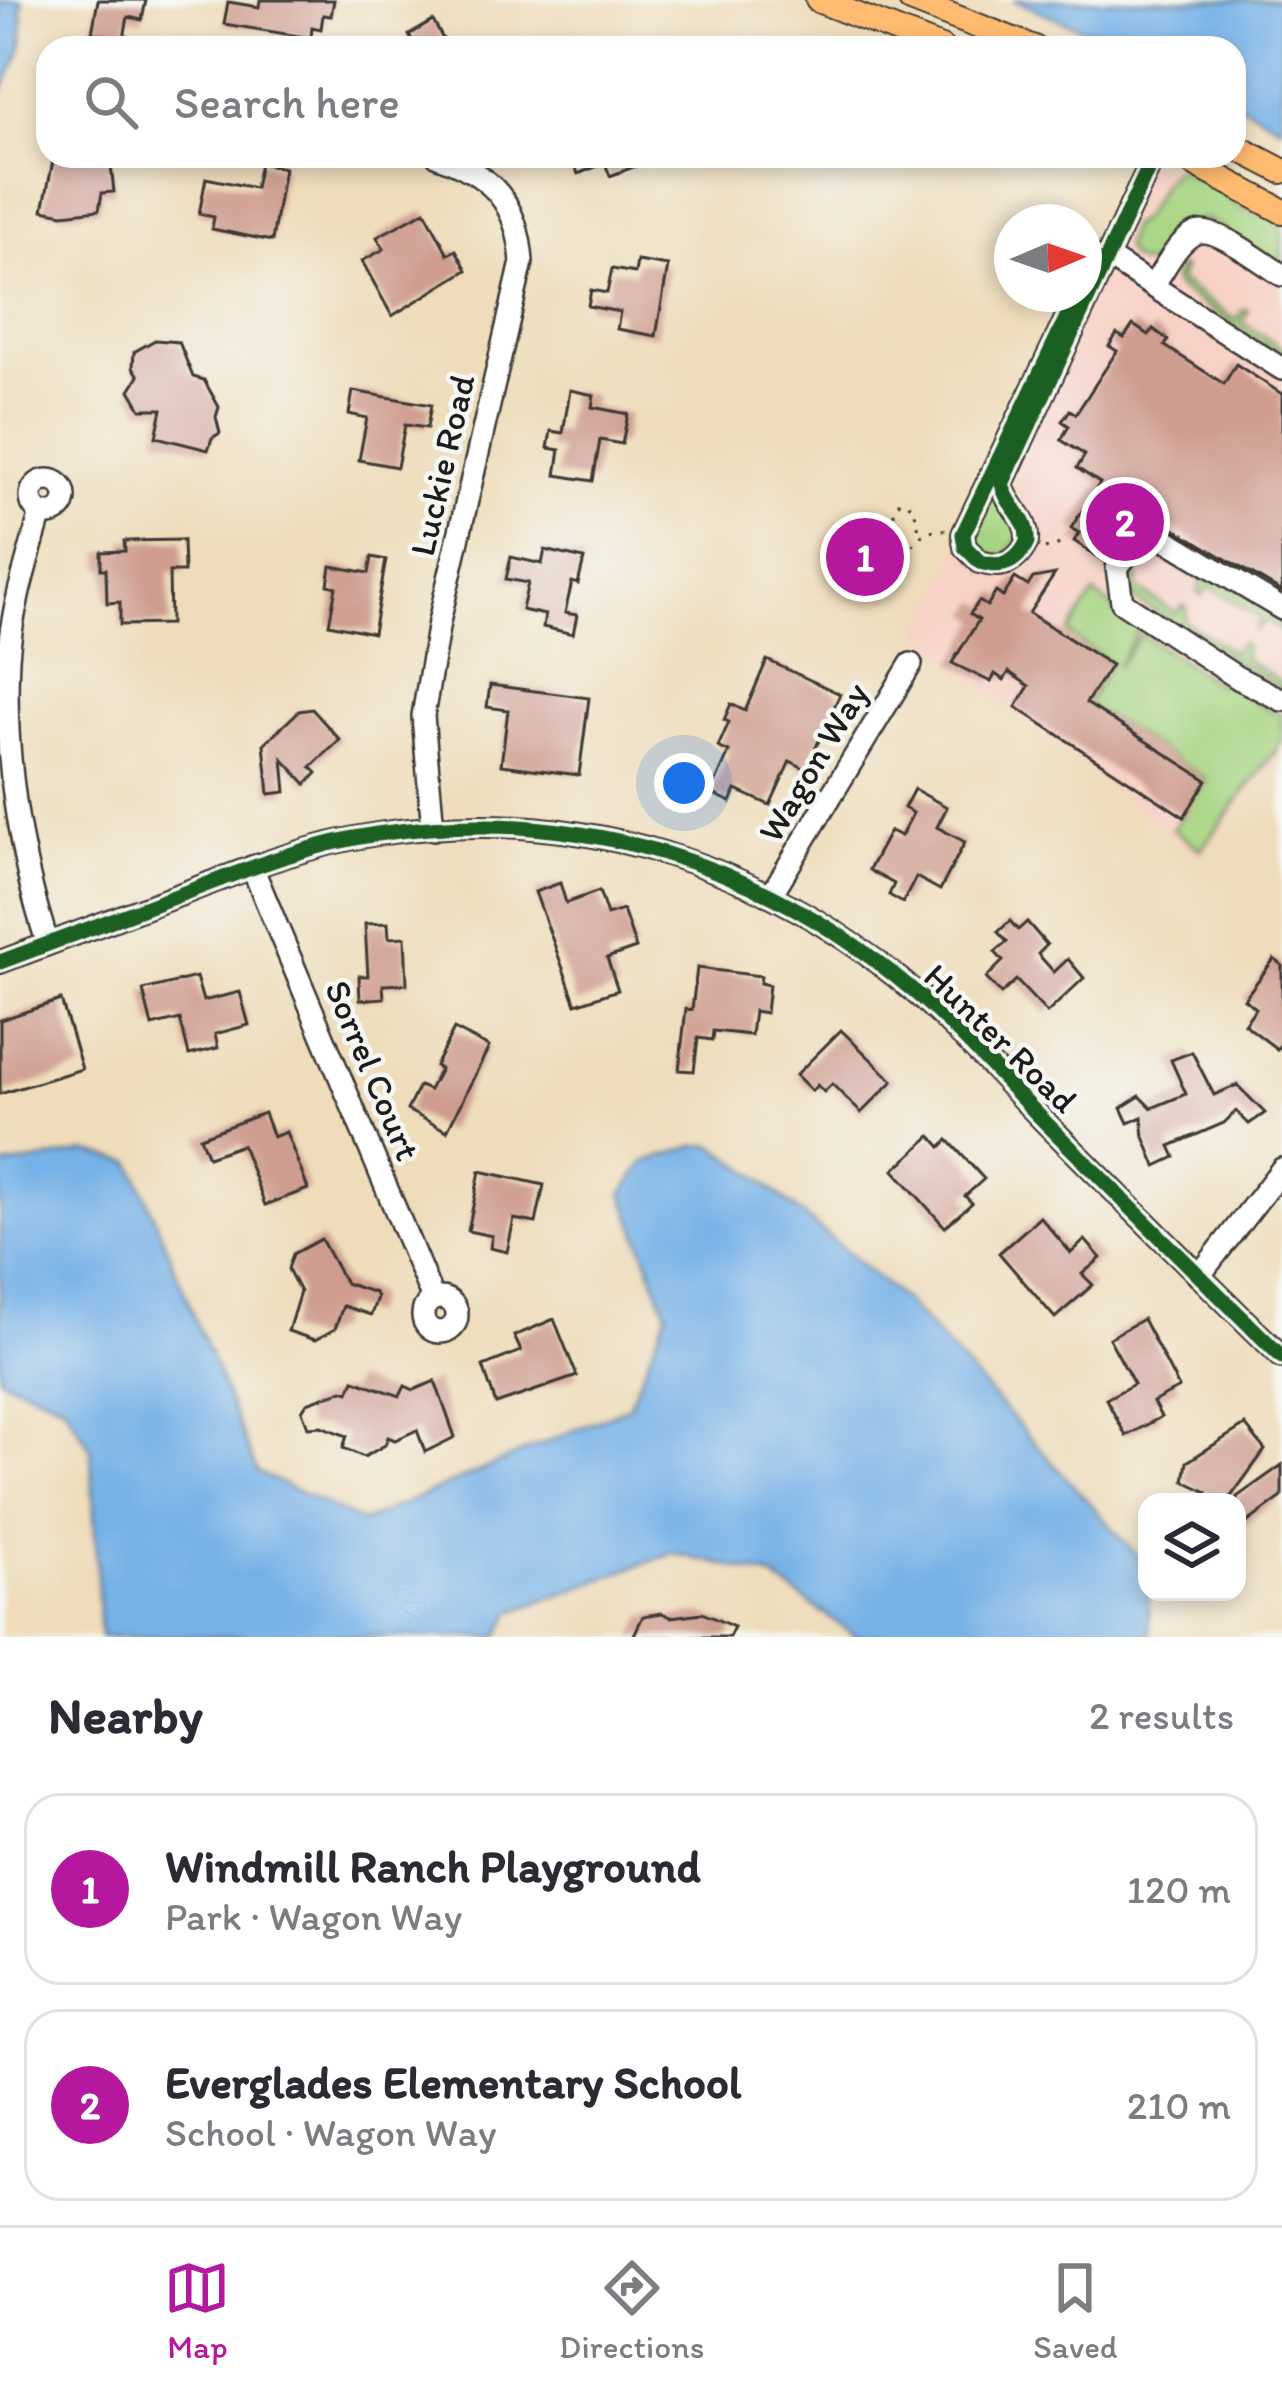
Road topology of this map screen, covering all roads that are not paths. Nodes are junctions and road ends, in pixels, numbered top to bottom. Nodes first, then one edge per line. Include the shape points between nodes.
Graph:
1 (818, 0) edge
2 (911, 0) edge
3 (910, 36) edge
4 (1003, 36) edge
5 (1246, 152) edge
6 (471, 168) edge
7 (1137, 168) edge
8 (1149, 168) edge
9 (1202, 168) edge
10 (1282, 171) edge
11 (1282, 211) edge
12 (1102, 244) edge
13 (1109, 258) junction
14 (1102, 273) edge
15 (1282, 275) edge
16 (1153, 286) junction
17 (1069, 312) edge
18 (1083, 312) edge
19 (1282, 368) edge
20 (41, 513) dead end
21 (1282, 610) edge
22 (911, 664) dead end
23 (1282, 700) edge
24 (434, 829) junction
25 (252, 867) junction
26 (772, 893) junction
27 (48, 944) junction
28 (0, 962) edge
29 (1282, 1168) edge
30 (1199, 1276) junction
31 (433, 1299) dead end
32 (1282, 1357) edge

1 - 3 main road
2 - 4 main road
5 - 10 main road
6 - 24 street, Luckie Road via 490,182 520,238 522,262 423,716
7 - 12 street
8 - 13 street
9 - 11 main road
13 - 14 street
13 - 16 street
15 - 16 street via 1202,230
16 - 19 street
17 - 18 street via 963,534 980,562 1005,565 1028,542 1025,520 1002,484
20 - 27 street via 8,657 13,793
21 - 23 street via 1165,538 1132,547 1117,568 1123,602
22 - 26 street, Wagon Way
24 - 25 street, Hunter Road via 378,833
24 - 26 street, Hunter Road via 593,835 702,863
25 - 27 street, Hunter Road
25 - 31 street, Sorrel Court
26 - 30 street, Hunter Road via 916,993
27 - 28 street, Hunter Road
29 - 30 street
30 - 32 street, Hunter Road

